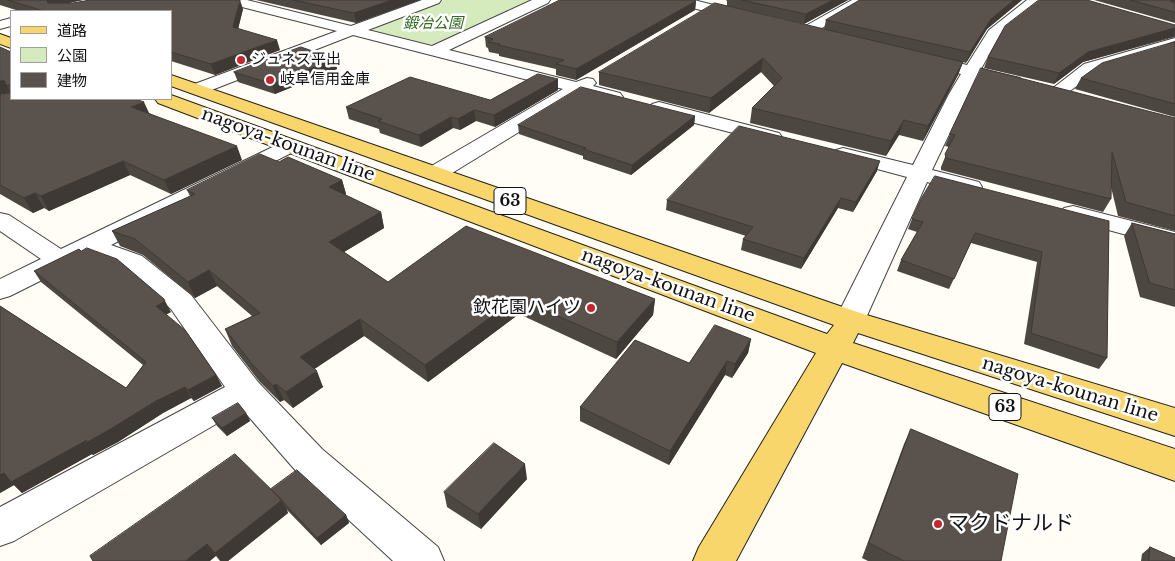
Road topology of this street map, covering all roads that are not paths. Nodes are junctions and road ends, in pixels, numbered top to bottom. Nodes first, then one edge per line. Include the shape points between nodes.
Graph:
1 (231, 0) edge
2 (288, 0) edge
3 (434, 0) edge
4 (543, 0) edge
5 (678, 0) edge
6 (862, 0) edge
7 (1037, 0) edge
8 (718, 4) edge
9 (262, 8) junction
10 (694, 19) edge
11 (758, 20) edge
12 (786, 27) edge
13 (353, 30) junction
14 (805, 32) junction
15 (824, 36) edge
16 (1175, 43) edge
17 (433, 52) junction
18 (908, 56) edge
19 (973, 72) junction
20 (603, 73) edge
21 (172, 80) edge
22 (578, 88) junction
23 (198, 89) junction
24 (1057, 92) junction
25 (1075, 97) edge
26 (167, 100) edge
27 (788, 141) edge
28 (290, 146) junction
29 (826, 150) edge
30 (436, 174) junction
31 (921, 174) junction
32 (987, 191) edge
33 (1053, 208) edge
34 (0, 220) edge
35 (1175, 240) edge
36 (88, 246) junction
37 (60, 260) junction
38 (0, 290) edge
39 (843, 334) junction
40 (246, 391) junction
41 (1175, 422) edge
42 (1175, 465) edge
43 (0, 528) edge
44 (423, 561) edge
45 (714, 561) edge

1 - 9 street
2 - 9 street
3 - 13 street
4 - 17 street
5 - 8 street
6 - 14 street
7 - 19 street via 994,33
8 - 10 street
8 - 11 street
9 - 13 street
12 - 14 street
13 - 17 street
13 - 23 street
14 - 15 street
16 - 24 street via 1090,68
17 - 22 street
18 - 19 street
19 - 24 street
19 - 31 street via 958,94
20 - 22 street
21 - 23 main road, nagoya-kounan line / 63
22 - 27 street
22 - 30 street
23 - 30 main road, nagoya-kounan line / 63
24 - 25 street
26 - 28 main road, nagoya-kounan line / 63
28 - 36 street
28 - 39 main road, nagoya-kounan line / 63
29 - 31 street
30 - 39 main road, nagoya-kounan line / 63
31 - 32 street
31 - 39 street
33 - 35 street
34 - 37 street
36 - 37 street
36 - 40 street via 133,262 181,302
37 - 38 street
39 - 41 main road, nagoya-kounan line / 63
39 - 42 main road, nagoya-kounan line / 63
39 - 45 main road
40 - 43 street
40 - 44 street via 309,460

